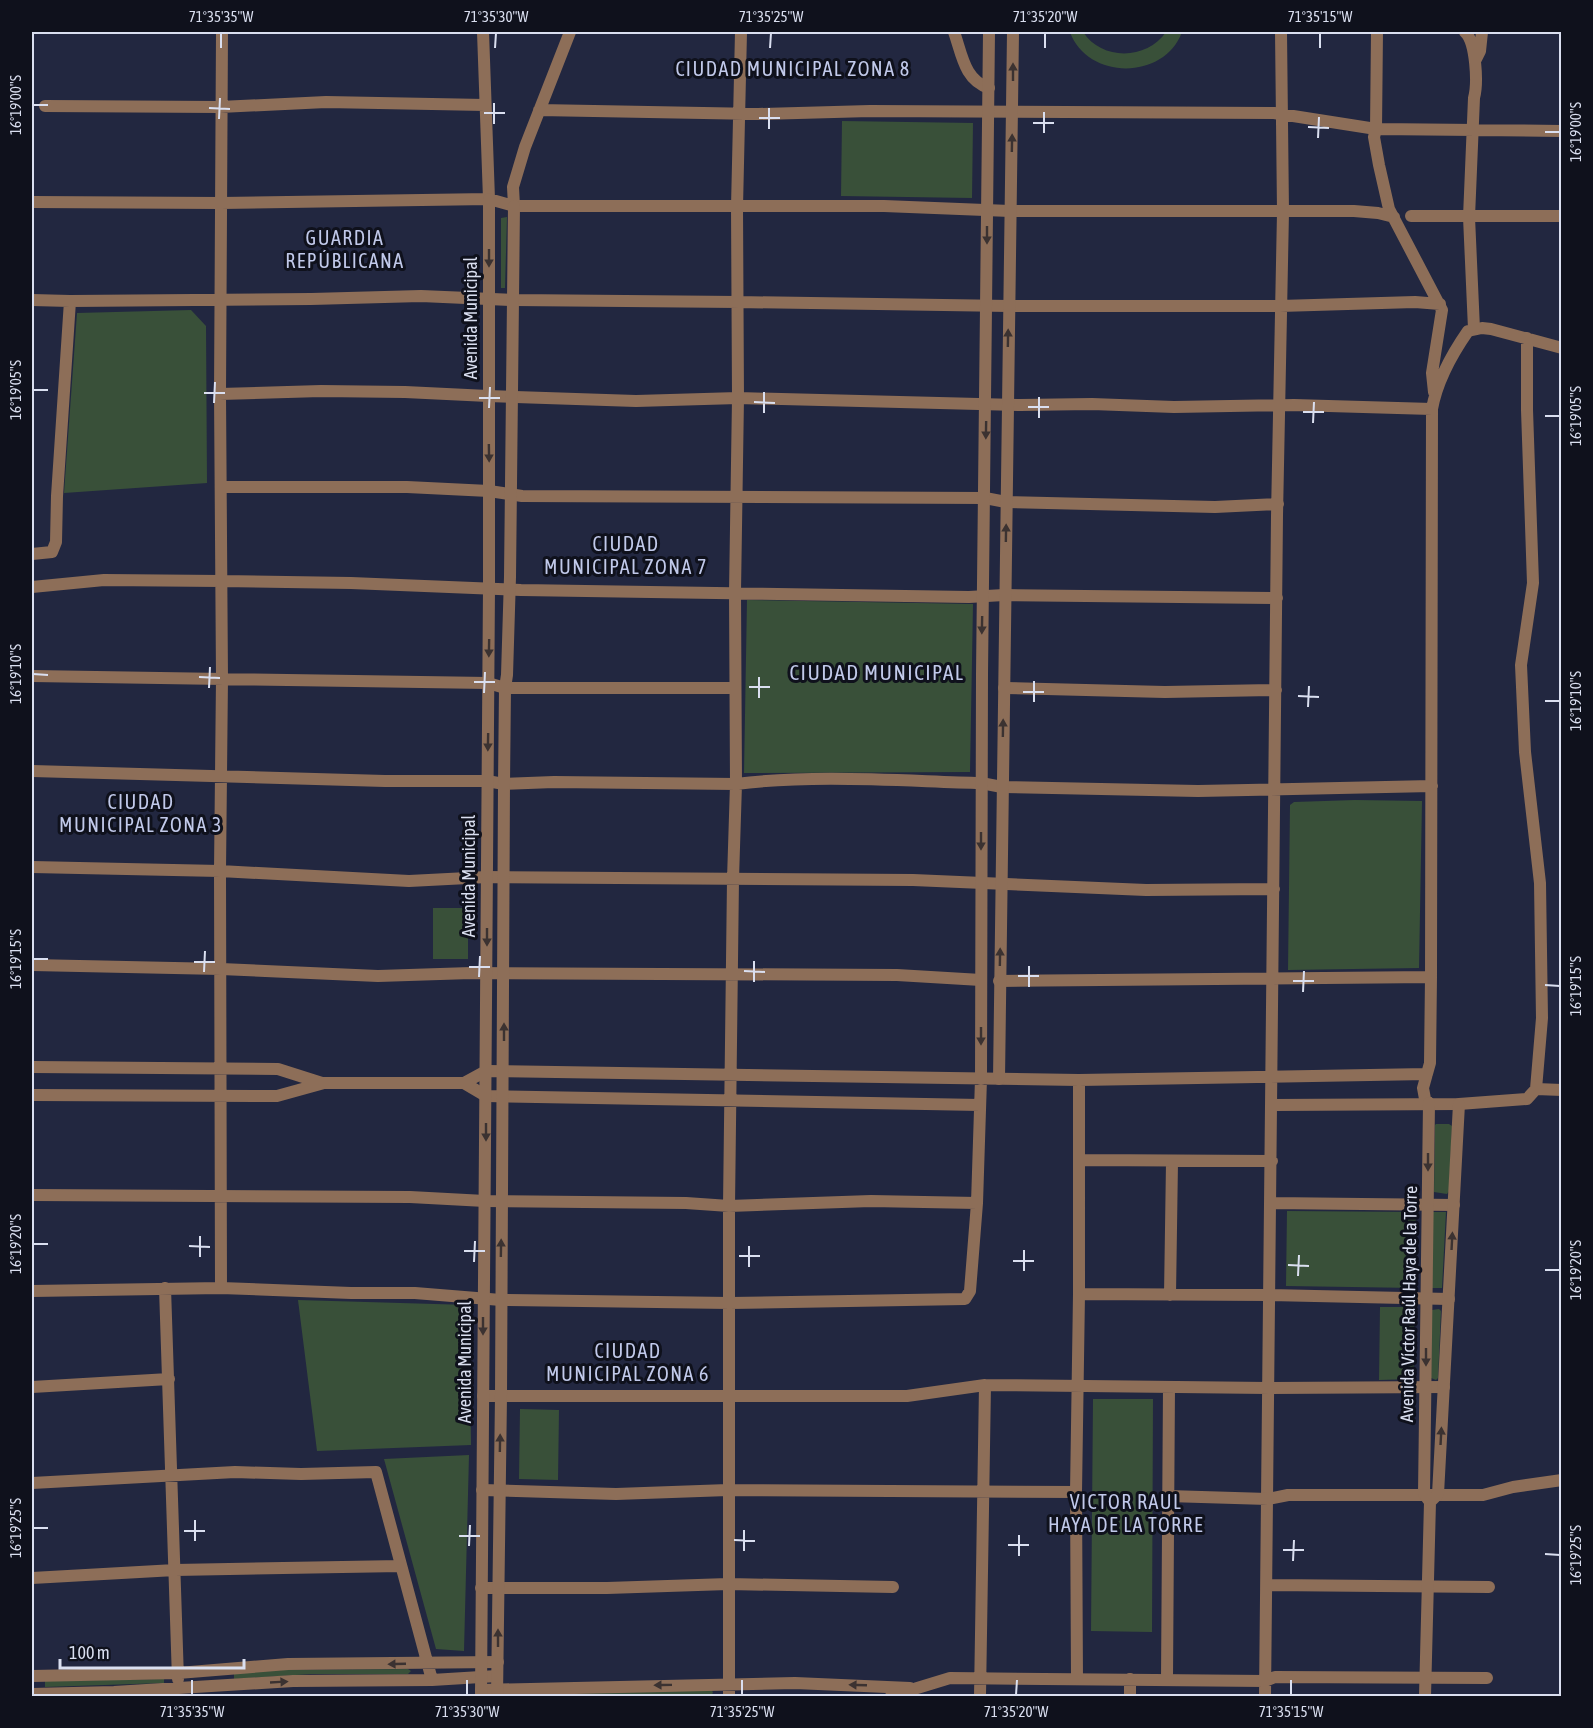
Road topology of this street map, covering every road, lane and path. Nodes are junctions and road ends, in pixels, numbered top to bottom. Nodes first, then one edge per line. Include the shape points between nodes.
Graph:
1 (222, 32) edge
2 (483, 32) edge
3 (570, 32) edge
4 (741, 32) edge
5 (954, 32) edge
6 (989, 32) edge
7 (1013, 32) edge
8 (1281, 32) edge
9 (1377, 32) edge
10 (1465, 32) edge
11 (1482, 32) edge
12 (1474, 62) junction
13 (989, 88) junction
14 (485, 105) junction
15 (45, 106) dead end
16 (220, 107) junction
17 (539, 110) junction
18 (989, 113) junction
19 (1012, 113) junction
20 (740, 114) junction
21 (1281, 114) junction
22 (1376, 129) junction
23 (1473, 131) junction
24 (1562, 131) edge
25 (489, 199) junction
26 (32, 202) edge
27 (221, 203) junction
28 (514, 206) junction
29 (737, 207) junction
30 (987, 210) junction
31 (1010, 212) junction
32 (1283, 212) junction
33 (1411, 216) dead end
34 (1562, 216) edge
35 (1394, 217) junction
36 (1470, 217) junction
37 (489, 299) junction
38 (32, 300) edge
39 (221, 300) junction
40 (513, 300) junction
41 (70, 301) junction
42 (738, 302) junction
43 (1440, 304) junction
44 (987, 306) junction
45 (1009, 306) junction
46 (1280, 306) junction
47 (1474, 329) junction
48 (1527, 338) junction
49 (1562, 348) edge
50 (220, 394) junction
51 (488, 396) junction
52 (511, 397) junction
53 (738, 398) junction
54 (1433, 402) junction
55 (986, 403) junction
56 (1007, 405) junction
57 (1280, 405) junction
58 (222, 487) junction
59 (489, 491) junction
60 (511, 495) junction
61 (737, 496) junction
62 (985, 498) junction
63 (1006, 502) junction
64 (1278, 504) junction
65 (32, 554) edge
66 (221, 581) junction
67 (32, 587) edge
68 (489, 587) junction
69 (510, 589) junction
70 (735, 592) junction
71 (1004, 595) junction
72 (983, 597) junction
73 (1277, 598) junction
74 (32, 676) edge
75 (222, 678) junction
76 (488, 683) junction
77 (505, 688) junction
78 (735, 688) junction
79 (1004, 688) junction
80 (1276, 690) junction
81 (32, 771) edge
82 (222, 776) junction
83 (487, 781) junction
84 (981, 783) junction
85 (504, 784) junction
86 (736, 784) junction
87 (1432, 786) junction
88 (1002, 787) junction
89 (1276, 790) junction
90 (32, 867) edge
91 (220, 871) junction
92 (487, 878) junction
93 (504, 878) junction
94 (733, 879) junction
95 (981, 882) junction
96 (1001, 885) junction
97 (1274, 889) junction
98 (32, 965) edge
99 (221, 969) junction
100 (487, 974) junction
101 (504, 974) junction
102 (732, 976) junction
103 (1431, 977) junction
104 (1273, 979) junction
105 (981, 980) junction
106 (999, 981) junction
107 (32, 1067) edge
108 (221, 1067) junction
109 (486, 1071) junction
110 (503, 1071) junction
111 (731, 1074) junction
112 (1427, 1074) junction
113 (1272, 1078) junction
114 (981, 1079) junction
115 (999, 1079) junction
116 (1079, 1080) junction
117 (324, 1083) junction
118 (464, 1083) junction
119 (1536, 1089) junction
120 (1562, 1090) edge
121 (32, 1095) edge
122 (221, 1096) junction
123 (486, 1096) junction
124 (503, 1096) junction
125 (731, 1101) junction
126 (1429, 1104) junction
127 (1459, 1104) junction
128 (1273, 1105) junction
129 (980, 1106) junction
130 (1079, 1160) junction
131 (1272, 1161) junction
132 (1172, 1162) junction
133 (32, 1195) edge
134 (220, 1196) junction
135 (502, 1200) junction
136 (485, 1201) junction
137 (977, 1203) junction
138 (1271, 1203) junction
139 (1428, 1205) junction
140 (1454, 1205) junction
141 (729, 1206) junction
142 (165, 1288) junction
143 (221, 1288) junction
144 (32, 1291) edge
145 (1079, 1294) junction
146 (1170, 1295) junction
147 (1269, 1295) junction
148 (1426, 1298) junction
149 (483, 1299) junction
150 (1449, 1299) junction
151 (501, 1300) junction
152 (730, 1303) junction
153 (169, 1379) junction
154 (985, 1386) junction
155 (1444, 1386) junction
156 (32, 1387) edge
157 (1077, 1387) junction
158 (1169, 1387) junction
159 (1268, 1388) junction
160 (1425, 1388) junction
161 (483, 1396) junction
162 (501, 1396) junction
163 (728, 1397) junction
164 (173, 1475) junction
165 (1562, 1480) edge
166 (32, 1483) edge
167 (482, 1490) junction
168 (499, 1490) junction
169 (728, 1490) junction
170 (1076, 1492) junction
171 (984, 1493) junction
172 (1168, 1496) junction
173 (1431, 1497) junction
174 (1268, 1499) junction
175 (401, 1566) junction
176 (175, 1570) junction
177 (32, 1578) edge
178 (728, 1584) junction
179 (1267, 1585) junction
180 (1429, 1585) junction
181 (893, 1587) dead end
182 (1488, 1587) dead end
183 (481, 1588) junction
184 (498, 1589) junction
185 (480, 1662) junction
186 (498, 1662) junction
187 (429, 1663) junction
188 (178, 1673) junction
189 (32, 1676) edge
190 (497, 1676) junction
191 (480, 1677) junction
192 (981, 1678) junction
193 (1077, 1678) junction
194 (1425, 1678) junction
195 (1486, 1678) dead end
196 (1130, 1679) junction
197 (1167, 1679) junction
198 (432, 1680) junction
199 (1265, 1680) junction
200 (179, 1688) junction
201 (917, 1688) junction
202 (245, 1690) edge
203 (729, 1690) edge
204 (481, 1693) edge
205 (498, 1693) edge
206 (32, 1694) edge
207 (57, 1695) edge
208 (891, 1696) edge
209 (980, 1696) edge
210 (1130, 1696) edge
211 (1265, 1696) edge
212 (1425, 1696) edge

1 - 16 street
2 - 14 street, Avenida Municipal
3 - 17 street, Avenida Municipal
4 - 20 street
5 - 13 street via 967,72 978,85
6 - 13 street
19 -> 7 street
8 - 21 street
9 - 22 street
10 - 12 street via 1473,48
11 - 12 street
12 - 23 street
13 - 18 street
14 - 16 street via 326,102
14 - 25 street, Avenida Municipal
15 - 16 street
16 - 27 street
17 - 20 street
17 - 28 street, Avenida Municipal via 513,187
18 - 19 street
18 - 20 street
18 - 30 street
19 - 21 street
31 -> 19 street
20 - 29 street
21 - 22 street
21 - 32 street
22 - 23 street
22 - 35 street via 1379,165
23 - 24 street
23 - 36 street
25 - 27 street
25 - 28 street
25 -> 37 street, Avenida Municipal
26 - 27 street
27 - 39 street
28 - 29 street
28 - 40 street, Avenida Municipal
29 - 30 street
29 - 42 street
30 - 31 street
30 -> 44 street
31 - 32 street
31 - 45 street
32 - 35 street via 1378,213
32 - 46 street
33 - 36 street
34 - 36 street
35 - 43 street
36 - 47 street
37 - 39 street via 421,296
37 - 40 street
37 - 51 street, Avenida Municipal
38 - 41 street
39 - 41 street
39 - 50 street
40 - 42 street
40 - 52 street, Avenida Municipal
41 - 65 street via 56,542 52,552
42 - 44 street
42 - 53 street
43 - 46 street
43 - 54 street, Avenida Víctor Raúl Haya de la Torre via 1442,319 1432,373
44 - 45 street
44 - 55 street
45 - 46 street
56 -> 45 street
46 - 57 street
47 - 48 street
47 - 54 street via 1462,339
48 - 49 street
48 - 119 street via 1533,583 1521,665 1525,752 1540,882 1542,1018
50 - 51 street via 321,391
50 - 58 street
51 - 52 street
51 -> 59 street, Avenida Municipal
52 - 53 street via 636,401
52 - 60 street, Avenida Municipal
53 - 55 street
53 - 61 street
54 - 57 street
54 - 87 street, Avenida Víctor Raúl Haya de la Torre
55 - 56 street
55 -> 62 street
56 - 57 street
56 - 63 street
57 - 64 street
58 - 59 street
58 - 66 street
59 - 60 street
59 - 68 street, Avenida Municipal
60 - 61 street
60 - 69 street, Avenida Municipal
61 - 62 street
61 - 70 street
62 - 63 street
62 - 72 street
63 - 64 street via 1215,507
71 -> 63 street
64 - 73 street
66 - 67 street via 104,580
66 - 68 street
66 - 75 street
68 - 69 street
68 -> 76 street, Avenida Municipal
69 - 70 street
69 - 77 street, Avenida Municipal
70 - 72 street
70 - 78 street
71 - 72 street
71 - 73 street
71 - 79 street
72 -> 84 street
73 - 80 street
74 - 75 street
75 - 76 street
75 - 82 street
76 - 77 street
76 -> 83 street, Avenida Municipal
77 - 78 street
77 - 85 street, Avenida Municipal
78 - 86 street
79 - 80 street
88 -> 79 street
80 - 89 street
81 - 82 street
82 - 83 street
82 - 91 street
83 - 85 street
83 - 92 street, Avenida Municipal
84 - 86 street via 813,780
84 - 88 street
84 -> 95 street
85 - 86 street
85 - 93 street, Avenida Municipal
86 - 94 street
87 - 89 street
87 - 103 street, Avenida Víctor Raúl Haya de la Torre
88 - 89 street
88 - 96 street
89 - 97 street
90 - 91 street
91 - 92 street via 409,881
91 - 99 street
92 - 93 street
92 -> 100 street, Avenida Municipal
93 - 94 street
93 - 101 street, Avenida Municipal
94 - 95 street
94 - 102 street
95 - 96 street
95 - 105 street
96 - 97 street
106 -> 96 street
97 - 104 street
98 - 99 street
99 - 100 street via 378,976
99 - 108 street
100 - 101 street
100 - 109 street, Avenida Municipal
101 - 102 street
110 -> 101 street, Avenida Municipal
102 - 105 street via 897,975
102 - 111 street
103 - 104 street
103 - 112 street, Avenida Víctor Raúl Haya de la Torre
104 - 106 street
104 - 113 street
105 -> 114 street
106 - 115 street
107 - 108 street
108 - 117 street via 278,1069
108 - 122 street
109 - 110 street
109 - 118 street
109 - 123 street, Avenida Municipal
110 - 111 street
110 - 124 street, Avenida Municipal
111 - 114 street
111 - 125 street
112 - 113 street
112 - 126 street, Avenida Víctor Raúl Haya de la Torre via 1423,1088
113 - 116 street
113 - 128 street
114 - 115 street
114 - 129 street
115 - 116 street
116 - 130 street
117 - 118 street
117 - 122 street via 278,1096
118 - 123 street
119 - 120 street
119 - 127 street via 1527,1099
121 - 122 street
122 - 134 street
123 - 124 street
123 -> 136 street, Avenida Municipal
124 - 125 street
124 - 135 street, Avenida Municipal
125 - 129 street
125 - 141 street
126 - 127 street
126 - 128 street
126 -> 139 street, Avenida Víctor Raúl Haya de la Torre
127 - 140 street, Avenida Víctor Raúl Haya de la Torre
128 - 131 street
129 - 137 street
130 - 132 street
130 - 145 street
131 - 132 street
131 - 138 street
132 - 146 street
133 - 134 street
134 - 136 street
134 - 143 street
135 - 136 street
135 - 141 street
151 -> 135 street, Avenida Municipal
136 - 149 street, Avenida Municipal
137 - 141 street via 871,1201
137 - 152 street via 970,1291 965,1299
138 - 139 street
138 - 147 street
139 - 140 street
139 - 148 street, Avenida Víctor Raúl Haya de la Torre
150 -> 140 street, Avenida Víctor Raúl Haya de la Torre
141 - 152 street
142 - 143 street
142 - 144 street
142 - 153 street
143 - 149 street via 415,1293
145 - 146 street
145 - 157 street
146 - 147 street
147 - 148 street
147 - 159 street
148 - 150 street
148 -> 160 street, Avenida Víctor Raúl Haya de la Torre
149 - 151 street
149 -> 161 street, Avenida Municipal
150 - 155 street, Avenida Víctor Raúl Haya de la Torre
151 - 152 street
151 - 162 street, Avenida Municipal
152 - 163 street
153 - 156 street
153 - 164 street
154 - 157 street
154 - 163 street via 907,1396
154 - 171 street
155 - 160 street
173 -> 155 street, Avenida Víctor Raúl Haya de la Torre
157 - 158 street
157 - 170 street
158 - 159 street
158 - 172 street
159 - 160 street
159 - 174 street
160 - 173 street, Avenida Víctor Raúl Haya de la Torre
161 - 162 street
161 - 167 street, Avenida Municipal
162 - 163 street
168 -> 162 street, Avenida Municipal
163 - 169 street
164 - 166 street
164 - 175 street via 376,1472
164 - 176 street
165 - 173 street via 1513,1486 1483,1495
167 - 168 street
167 - 183 street, Avenida Municipal
168 - 169 street via 616,1494
168 - 184 street, Avenida Municipal
169 - 171 street
169 - 178 street
170 - 171 street
170 - 193 street
171 - 192 street
172 - 174 street
172 - 197 street
173 - 174 street via 1288,1495
173 - 180 street
174 - 179 street
175 - 176 street
175 - 187 street
176 - 177 street
176 - 188 street
178 - 181 street
178 - 184 street
178 - 203 street
179 - 180 street
179 - 199 street
180 - 182 street
180 - 194 street
183 - 184 street
183 - 185 street, Avenida Municipal
186 -> 184 street, Avenida Municipal
185 - 186 street
185 - 187 street
185 - 191 street, Avenida Municipal
186 - 190 street, Avenida Municipal
187 -> 188 street via 288,1664
187 - 198 street
188 - 189 street
188 - 200 street
190 - 191 street
190 - 205 street, Avenida Municipal
191 - 198 street
191 - 204 street, Avenida Municipal
192 - 193 street
192 - 201 street via 950,1678
192 - 209 street
193 - 196 street
194 - 195 street
194 - 199 street
194 - 212 street
196 - 197 street
196 - 210 street
197 - 199 street
202 -> 198 street
199 - 211 street
200 - 202 street
200 - 207 street
201 -> 203 street via 795,1683
201 - 208 street
203 -> 205 street
204 - 205 street
206 - 207 street

